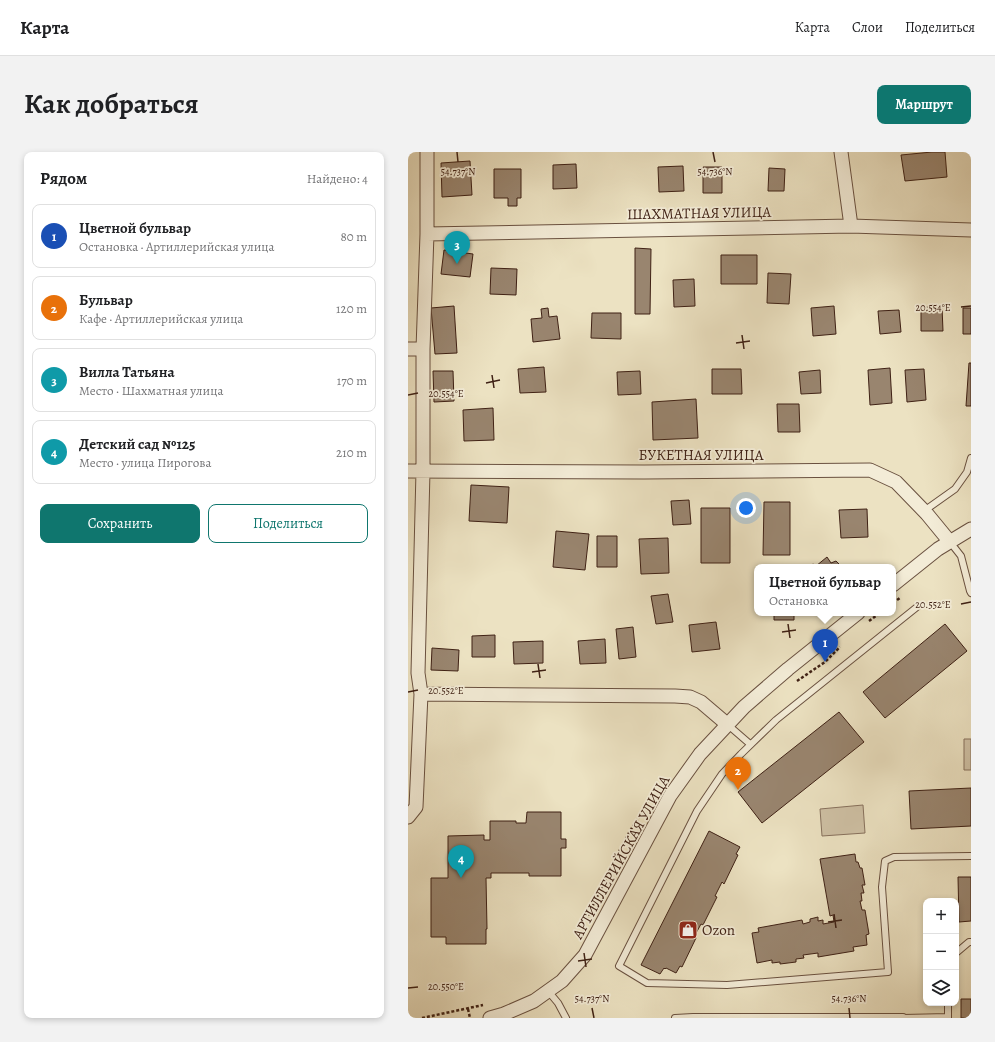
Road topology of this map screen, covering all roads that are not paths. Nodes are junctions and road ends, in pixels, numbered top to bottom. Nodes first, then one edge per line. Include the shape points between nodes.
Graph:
1 (428, 152) edge
2 (841, 152) edge
3 (851, 226) junction
4 (971, 230) edge
5 (427, 234) junction
6 (408, 349) edge
7 (423, 349) junction
8 (971, 458) edge
9 (408, 471) edge
10 (422, 471) junction
11 (924, 511) junction
12 (971, 529) edge
13 (950, 542) junction
14 (896, 583) edge
15 (971, 593) edge
16 (917, 607) dead end
17 (854, 616) edge
18 (413, 673) edge
19 (421, 694) junction
20 (728, 725) junction
21 (750, 744) junction
22 (412, 812) edge
23 (971, 856) edge
24 (971, 942) edge
25 (959, 950) edge
26 (548, 991) junction
27 (948, 1006) edge
28 (490, 1018) edge
29 (566, 1018) edge
30 (675, 1018) edge
31 (903, 1018) edge
32 (948, 1018) edge

1 - 5 street
2 - 3 street
3 - 4 street, ШАХМАТНАЯ УЛИЦА
3 - 5 street, ШАХМАТНАЯ УЛИЦА
5 - 7 street
6 - 7 street
7 - 10 street
8 - 11 lane via 955,489
9 - 10 street, БУКЕТНАЯ УЛИЦА
10 - 11 street, БУКЕТНАЯ УЛИЦА via 870,470 896,482
10 - 18 street
11 - 13 street, БУКЕТНАЯ УЛИЦА
12 - 13 street
13 - 14 street
13 - 15 lane via 961,556
16 - 21 lane via 776,720
17 - 20 street, АРТИЛЛЕРИЙСКАЯ УЛИЦА via 782,674 744,707
18 - 19 street
19 - 20 street via 690,697 701,702
19 - 22 street
20 - 21 lane
20 - 26 street, АРТИЛЛЕРИЙСКАЯ УЛИЦА via 700,754 670,796 585,955 562,981
21 - 23 lane via 722,774 697,811 619,966 647,983 727,985 888,972 882,887 885,861 894,857
24 - 25 lane
26 - 28 street, АРТИЛЛЕРИЙСКАЯ УЛИЦА via 534,1001
26 - 29 lane
27 - 32 lane
30 - 31 lane
31 - 32 lane

